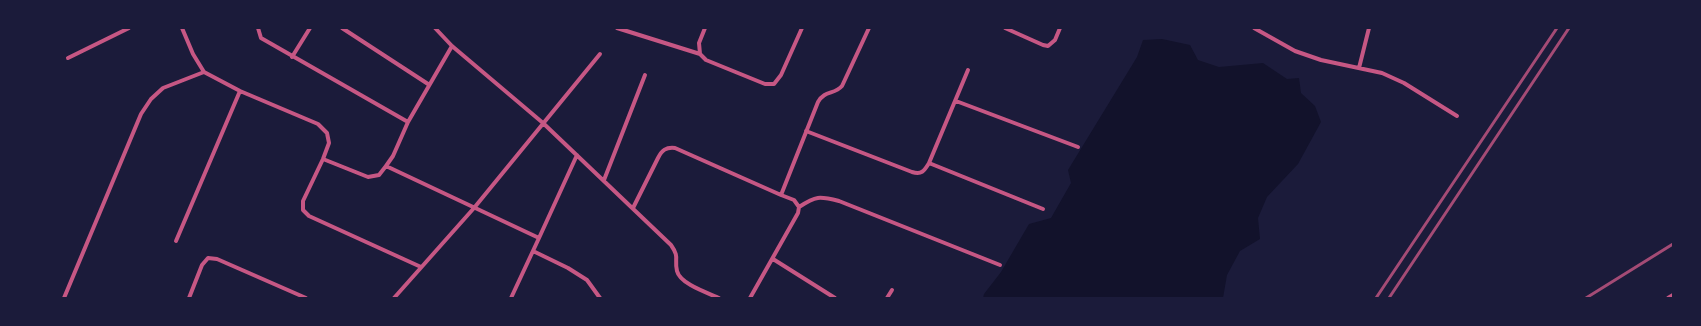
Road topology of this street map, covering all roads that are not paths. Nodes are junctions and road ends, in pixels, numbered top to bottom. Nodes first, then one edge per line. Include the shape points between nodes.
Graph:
1 (129, 28) edge
2 (182, 28) edge
3 (258, 28) edge
4 (310, 28) edge
5 (342, 28) edge
6 (617, 28) edge
7 (705, 28) edge
8 (802, 28) edge
9 (868, 28) edge
10 (1005, 28) edge
11 (1060, 28) edge
12 (1254, 28) edge
13 (1369, 28) edge
14 (437, 29) edge
15 (1015, 30) edge
16 (452, 46) junction
17 (600, 54) dead end
18 (700, 54) junction
19 (292, 57) junction
20 (68, 58) dead end
21 (1359, 68) junction
22 (968, 70) dead end
23 (204, 72) junction
24 (646, 75) dead end
25 (428, 84) junction
26 (240, 91) junction
27 (956, 101) junction
28 (1457, 116) dead end
29 (408, 122) junction
30 (543, 123) junction
31 (806, 131) junction
32 (1078, 147) dead end
33 (577, 155) junction
34 (323, 159) junction
35 (929, 163) junction
36 (386, 166) junction
37 (604, 180) junction
38 (781, 195) junction
39 (799, 207) junction
40 (474, 208) junction
41 (633, 208) junction
42 (1043, 209) dead end
43 (539, 238) junction
44 (176, 241) dead end
45 (533, 252) junction
46 (773, 259) junction
47 (1000, 265) dead end
48 (421, 267) junction
49 (892, 290) dead end
50 (1673, 295) edge
51 (64, 298) edge
52 (189, 298) edge
53 (306, 298) edge
54 (394, 298) edge
55 (511, 298) edge
56 (600, 298) edge
57 (719, 298) edge
58 (750, 298) edge
59 (834, 298) edge
60 (887, 298) edge
61 (1668, 298) edge

1 - 20 street
2 - 23 street
3 - 19 street via 261,38
4 - 19 street
5 - 25 street
6 - 18 street
7 - 18 street via 699,43
8 - 18 street via 781,75 774,84 765,84 706,60
9 - 31 street via 842,86 837,91 821,97
10 - 15 street
11 - 15 street via 1055,40 1048,46
12 - 21 street via 1295,51 1320,60
13 - 21 street
14 - 16 street
16 - 25 street
16 - 30 street
17 - 30 street
19 - 29 street
21 - 28 street via 1382,73 1404,83
22 - 27 street
23 - 26 street
23 - 51 street via 163,88 151,99 141,114
24 - 37 street
25 - 29 street
26 - 34 street via 318,124 327,133 329,143
26 - 44 street
27 - 32 street
27 - 35 street
29 - 36 street
30 - 33 street
30 - 40 street
31 - 35 street via 918,174 923,172
31 - 38 street
33 - 37 street
33 - 43 street
34 - 36 street via 368,177 379,175
34 - 48 street via 302,201 303,210 309,216
35 - 42 street
36 - 40 street
37 - 41 street
38 - 39 street via 794,200
38 - 41 street via 669,147 663,150 658,158
39 - 46 street
39 - 47 street via 811,199 823,197 839,201
40 - 43 street
40 - 48 street
41 - 57 street via 671,244 677,254 678,273 682,280
43 - 45 street
45 - 55 street
45 - 56 street via 587,280
46 - 58 street
46 - 59 street
48 - 54 street
49 - 60 street
50 - 61 street
52 - 53 street via 202,265 208,258 217,259

